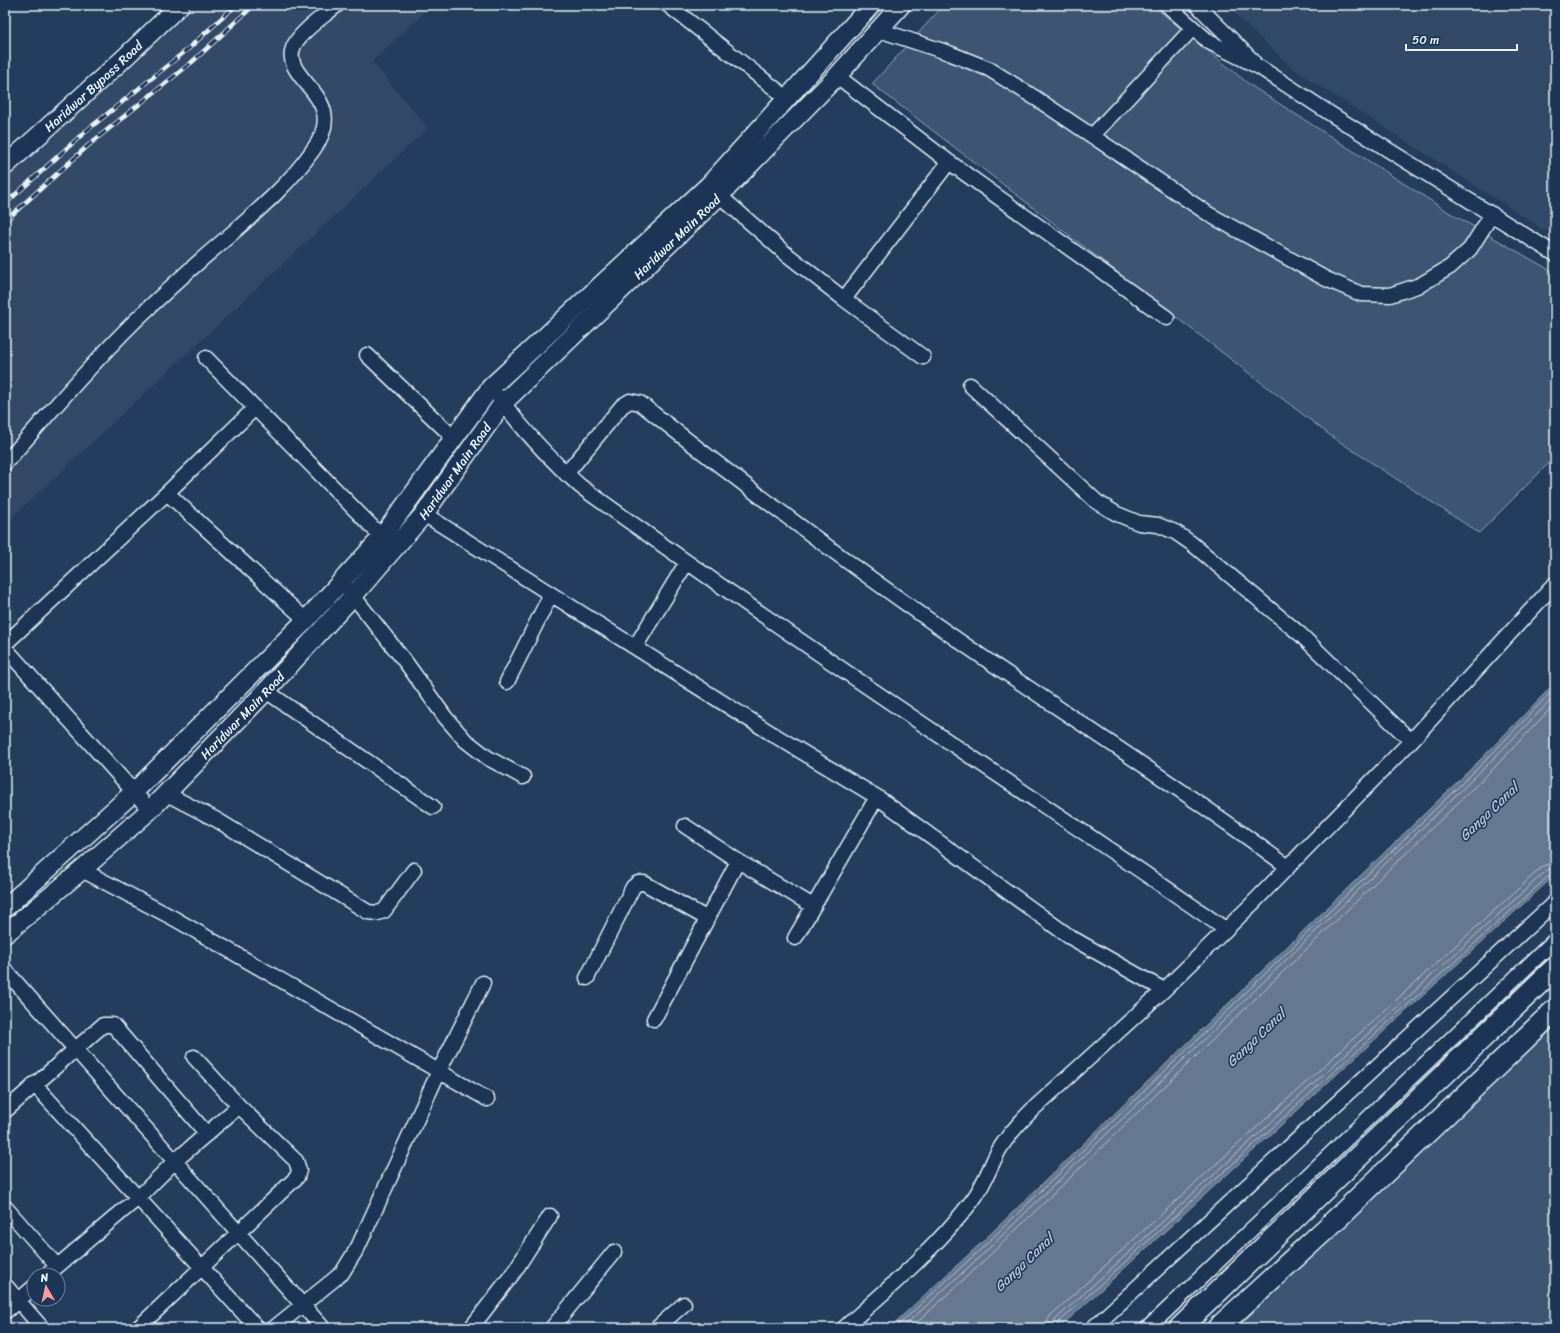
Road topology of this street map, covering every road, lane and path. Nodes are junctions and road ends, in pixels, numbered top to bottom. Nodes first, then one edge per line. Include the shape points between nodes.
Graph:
1 (180, 5) edge
2 (337, 5) edge
3 (668, 5) edge
4 (871, 5) edge
5 (901, 5) edge
6 (1167, 5) edge
7 (1197, 5) edge
8 (1193, 28) junction
9 (879, 30) junction
10 (1258, 67) junction
11 (836, 76) junction
12 (787, 98) junction
13 (1092, 136) junction
14 (949, 162) junction
15 (5, 166) edge
16 (714, 190) junction
17 (1492, 214) junction
18 (1555, 254) edge
19 (844, 300) junction
20 (1167, 318) dead end
21 (367, 354) dead end
22 (923, 356) dead end
23 (206, 358) dead end
24 (970, 386) dead end
25 (491, 387) junction
26 (503, 403) junction
27 (254, 408) junction
28 (454, 438) junction
29 (5, 462) edge
30 (566, 474) junction
31 (167, 493) junction
32 (424, 514) junction
33 (382, 537) junction
34 (687, 562) junction
35 (342, 582) junction
36 (1555, 584) edge
37 (551, 594) junction
38 (353, 596) junction
39 (306, 620) junction
40 (5, 644) edge
41 (635, 647) junction
42 (5, 648) edge
43 (507, 682) dead end
44 (266, 691) junction
45 (1411, 741) junction
46 (523, 777) dead end
47 (134, 792) junction
48 (165, 793) junction
49 (877, 797) junction
50 (432, 807) dead end
51 (150, 810) junction
52 (685, 826) dead end
53 (738, 861) junction
54 (1288, 867) junction
55 (82, 870) junction
56 (414, 870) dead end
57 (1555, 902) edge
58 (813, 906) junction
59 (5, 908) edge
60 (706, 918) junction
61 (1224, 929) junction
62 (5, 934) edge
63 (795, 938) dead end
64 (1555, 940) edge
65 (1555, 968) edge
66 (5, 970) edge
67 (586, 978) dead end
68 (483, 983) dead end
69 (1164, 990) junction
70 (1555, 1010) edge
71 (654, 1019) dead end
72 (74, 1048) junction
73 (194, 1057) dead end
74 (439, 1071) junction
75 (34, 1084) junction
76 (487, 1099) dead end
77 (239, 1106) junction
78 (5, 1111) edge
79 (207, 1134) junction
80 (174, 1162) junction
81 (139, 1197) junction
82 (5, 1208) edge
83 (550, 1216) dead end
84 (239, 1234) junction
85 (614, 1252) dead end
86 (49, 1267) edge
87 (57, 1267) edge
88 (203, 1269) junction
89 (5, 1285) edge
90 (26, 1294) edge
91 (19, 1300) junction
92 (684, 1304) dead end
93 (302, 1305) junction
94 (5, 1312) edge
95 (42, 1328) edge
96 (138, 1328) edge
97 (257, 1328) edge
98 (274, 1328) edge
99 (324, 1328) edge
100 (471, 1328) edge
101 (552, 1328) edge
102 (658, 1328) edge
103 (844, 1328) edge
104 (1093, 1328) edge
105 (1148, 1328) edge
106 (1180, 1328) edge
107 (1218, 1328) edge

1 - 15 main road, Haridwar Bypass Road
2 - 29 street via 300,37 293,48 295,68 325,111 325,125 319,142 298,172 135,321
3 - 12 street
4 - 12 main road, Haridwar Main Road
5 - 9 main road, Haridwar Main Road
6 - 8 street
7 - 10 street
8 - 10 street via 1209,42
8 - 13 street
9 - 11 main road, Haridwar Main Road
9 - 13 street via 989,69
10 - 17 street
11 - 14 street
11 - 16 main road, Haridwar Main Road
12 - 16 main road, Haridwar Main Road
13 - 17 street via 1210,215 1326,279 1361,294 1390,295 1420,285 1450,267 1470,249
14 - 19 street
14 - 20 street
16 - 19 street via 785,253
16 - 25 main road, Haridwar Main Road
16 - 26 main road, Haridwar Main Road
17 - 18 street
19 - 22 street
21 - 28 street
23 - 27 street
24 - 45 street via 1097,502 1139,523 1158,525 1175,532 1191,543 1300,634
25 - 26 street
25 - 28 main road, Haridwar Main Road
26 - 30 street
26 - 32 main road, Haridwar Main Road
27 - 31 street
27 - 33 street
28 - 33 main road, Haridwar Main Road
30 - 34 street
30 - 54 street via 622,406 630,401 640,402 865,574 1228,823
31 - 39 street
31 - 40 street
32 - 37 street
32 - 38 main road, Haridwar Main Road
33 - 35 main road, Haridwar Main Road
34 - 41 street
34 - 61 street via 1133,864
35 - 38 street
35 - 39 main road, Haridwar Main Road
36 - 45 street
37 - 41 street
37 - 43 street
38 - 44 main road, Haridwar Main Road
38 - 46 street via 465,740 488,758
39 - 47 main road, Haridwar Main Road
41 - 49 street
42 - 47 street
44 - 48 main road, Haridwar Main Road
44 - 50 street
45 - 54 street
47 - 51 street
47 - 59 main road, Haridwar Main Road
48 - 51 main road, Haridwar Main Road
48 - 56 street via 217,820 368,912 384,911
49 - 58 street
49 - 69 street via 1070,937
51 - 55 main road, Haridwar Main Road
52 - 53 street
53 - 58 street
53 - 60 street
54 - 61 street
55 - 62 main road, Haridwar Main Road
55 - 74 street via 175,919
57 - 104 street
58 - 63 street
60 - 67 street via 644,883 638,883
60 - 71 street
61 - 69 street
64 - 105 street
65 - 106 highway
66 - 72 street
68 - 74 street
69 - 103 street via 1032,1110 1004,1142 973,1200 948,1230 905,1274
70 - 107 highway via 1327,1228
72 - 75 street
72 - 79 street via 103,1025 113,1025
72 - 80 street
73 - 77 street
74 - 76 street
74 - 93 street via 358,1247 342,1273
75 - 78 street
75 - 81 street
77 - 79 street
77 - 84 street via 296,1161 299,1170 297,1177
79 - 80 street
80 - 81 street
80 - 84 street
81 - 87 street
81 - 88 street
82 - 86 street
83 - 100 street via 514,1272
84 - 88 street
84 - 93 street
85 - 101 street
88 - 96 street
88 - 97 street
89 - 91 street
90 - 91 street
91 - 94 street
91 - 95 street
92 - 102 street
93 - 98 street
93 - 99 street

